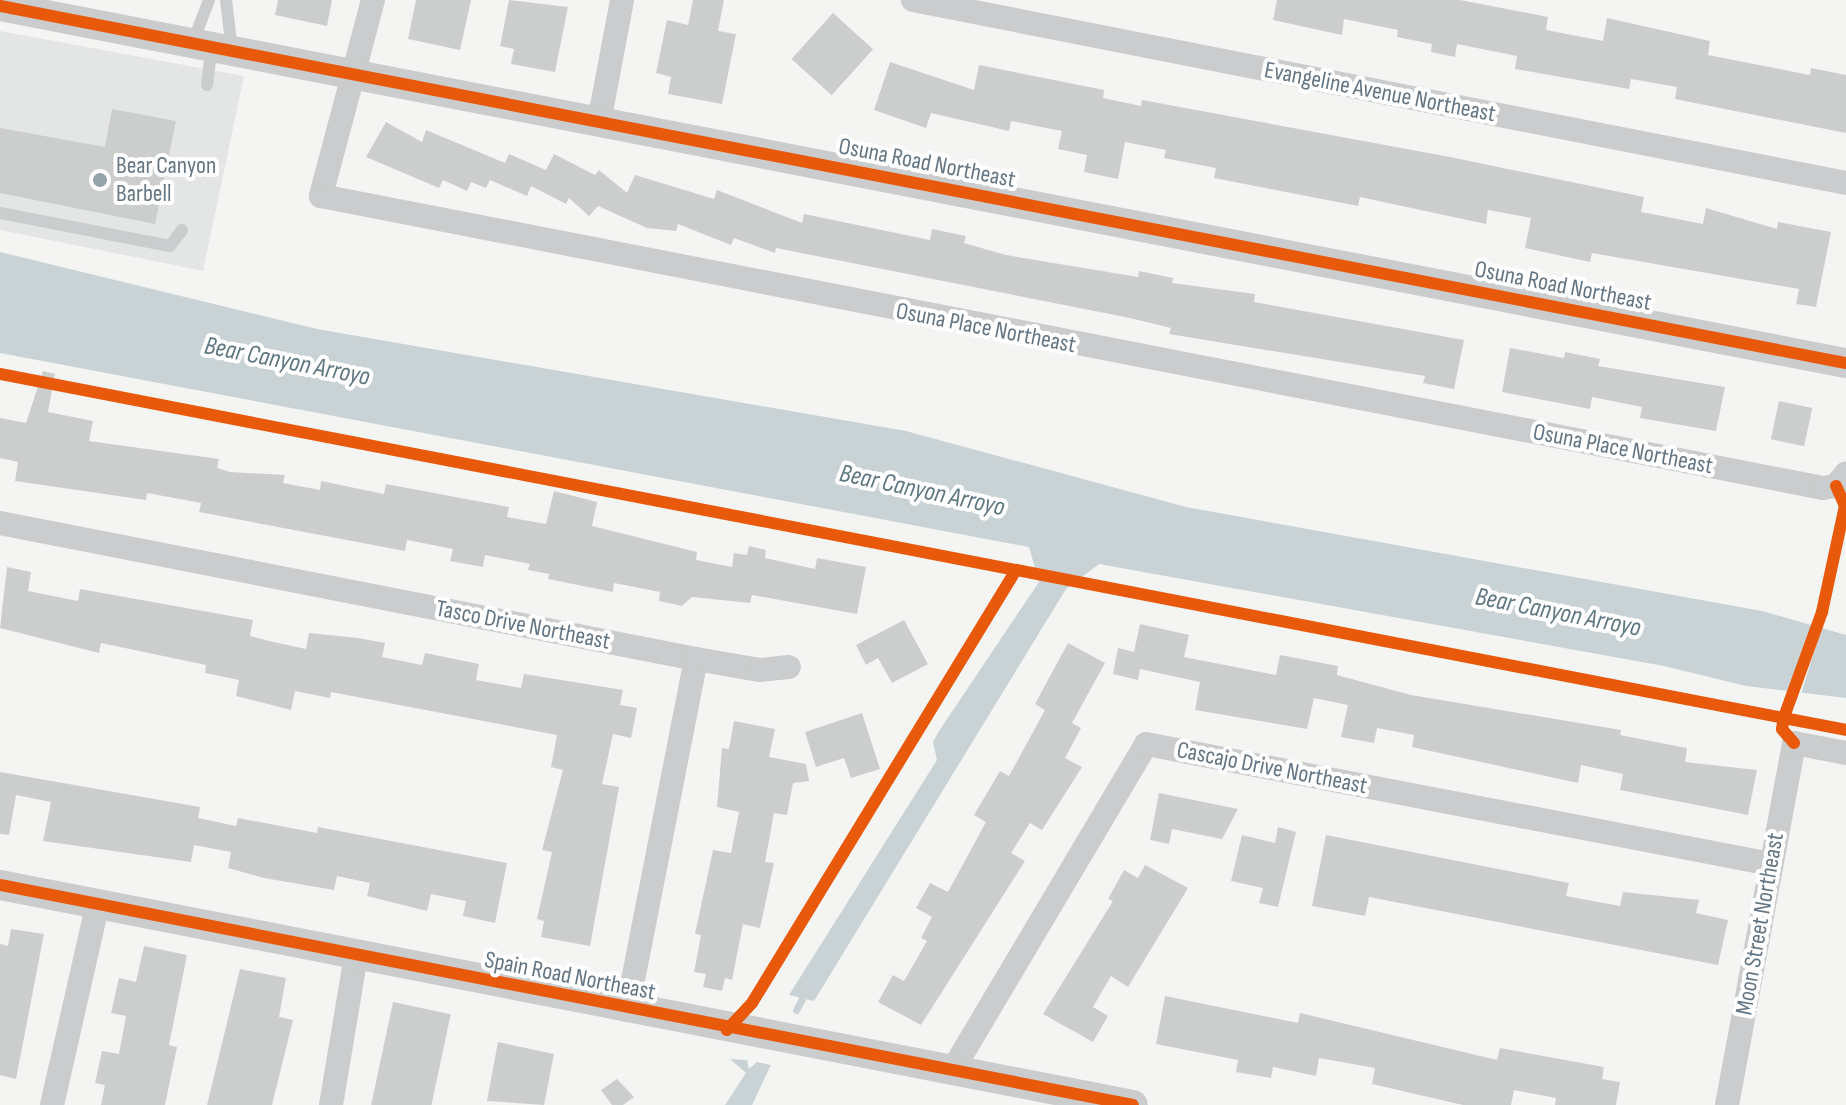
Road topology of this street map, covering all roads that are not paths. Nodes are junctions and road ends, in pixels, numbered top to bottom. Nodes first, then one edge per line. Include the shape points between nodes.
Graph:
1 (209, 0) edge
2 (226, 0) edge
3 (373, 0) edge
4 (622, 0) edge
5 (913, 0) edge
6 (0, 6) edge
7 (212, 46) junction
8 (350, 74) junction
9 (207, 85) dead end
10 (599, 122) junction
11 (1846, 183) edge
12 (0, 213) edge
13 (182, 230) dead end
14 (1846, 363) edge
15 (1846, 473) edge
16 (0, 523) edge
17 (696, 659) junction
18 (789, 667) dead end
19 (1846, 753) edge
20 (1771, 864) junction
21 (0, 885) edge
22 (98, 903) junction
23 (356, 956) junction
24 (627, 1010) junction
25 (952, 1071) junction
26 (52, 1105) edge
27 (331, 1105) edge
28 (1133, 1105) edge
29 (1727, 1105) edge

1 - 7 lane
2 - 7 lane
3 - 8 street, Osuna Place Northeast via 364,46
4 - 10 street
5 - 11 street, Evangeline Avenue Northeast
6 - 7 street, Osuna Road Northeast
7 - 8 street, Osuna Road Northeast
7 - 9 lane
8 - 10 street, Osuna Road Northeast
8 - 15 street, Osuna Place Northeast via 321,196 1823,488 1836,486
10 - 14 street, Osuna Road Northeast
12 - 13 lane via 170,246
16 - 17 street, Tasco Drive Northeast
17 - 18 street, Tasco Drive Northeast via 760,670
17 - 24 street
19 - 20 street, Moon Street Northeast via 1794,743
20 - 25 street, Cascajo Drive Northeast via 1146,744
20 - 29 street, Moon Street Northeast
21 - 22 street, Spain Road Northeast
22 - 23 street, Spain Road Northeast
22 - 26 street
23 - 24 street, Spain Road Northeast
23 - 27 street
24 - 25 street, Spain Road Northeast
25 - 28 street, Spain Road Northeast

